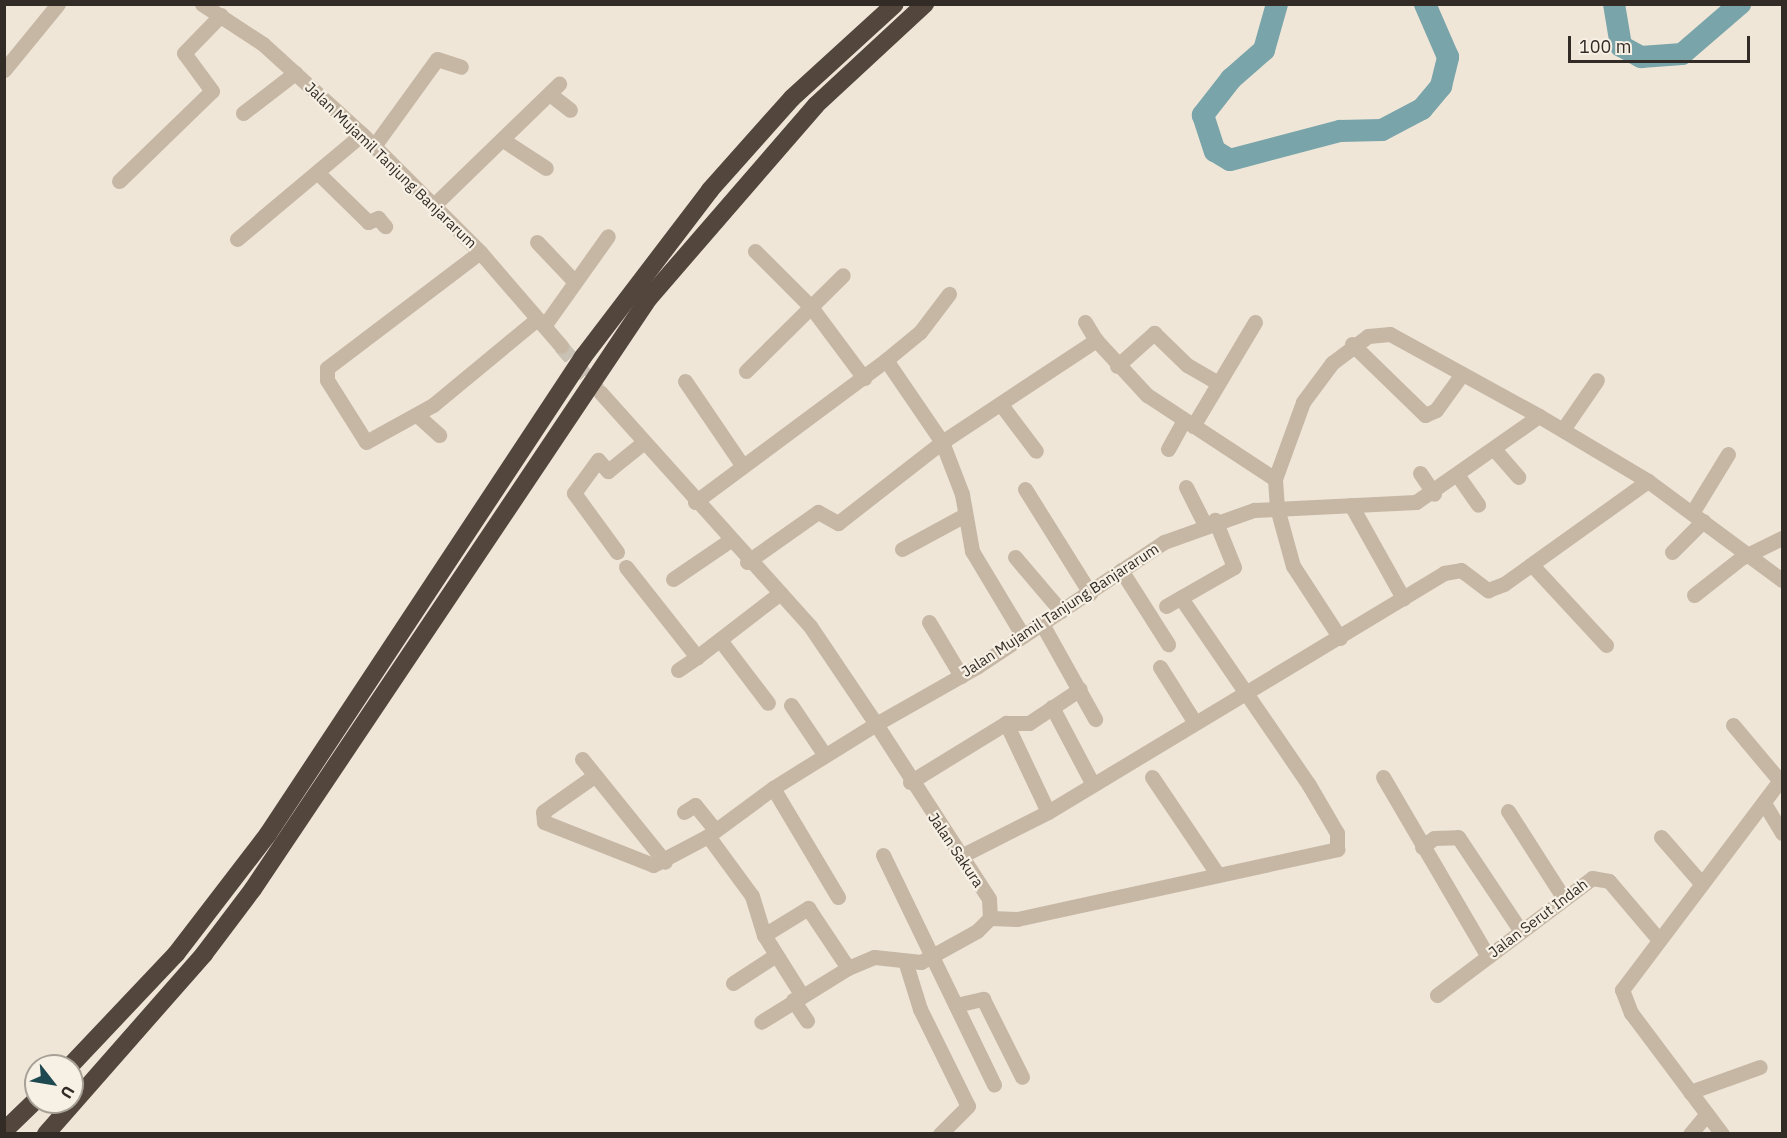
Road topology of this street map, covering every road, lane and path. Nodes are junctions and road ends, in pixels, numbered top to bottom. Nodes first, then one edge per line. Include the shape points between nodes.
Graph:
1 (202, 4) edge
2 (895, 4) edge
3 (925, 4) edge
4 (58, 5) edge
5 (221, 15) junction
6 (461, 67) dead end
7 (4, 69) edge
8 (295, 73) junction
9 (570, 110) dead end
10 (243, 113) dead end
11 (362, 134) junction
12 (503, 140) junction
13 (374, 146) junction
14 (546, 168) dead end
15 (318, 173) junction
16 (119, 181) dead end
17 (435, 204) junction
18 (385, 226) dead end
19 (608, 236) dead end
20 (237, 239) dead end
21 (537, 242) dead end
22 (755, 251) dead end
23 (480, 252) junction
24 (843, 275) dead end
25 (575, 282) junction
26 (949, 294) dead end
27 (812, 307) junction
28 (541, 322) junction
29 (1085, 322) dead end
30 (1256, 322) dead end
31 (1096, 340) junction
32 (1352, 344) junction
33 (561, 346) tunnel mouth
34 (886, 360) junction
35 (1117, 366) junction
36 (746, 371) dead end
37 (1462, 374) junction
38 (864, 378) junction
39 (1597, 380) dead end
40 (685, 381) dead end
41 (1218, 383) junction
42 (600, 392) tunnel mouth
43 (1002, 406) junction
44 (417, 415) junction
45 (1539, 416) junction
46 (1188, 423) junction
47 (1564, 428) junction
48 (439, 435) dead end
49 (942, 441) junction
50 (644, 442) junction
51 (1168, 449) dead end
52 (1494, 449) junction
53 (1036, 450) dead end
54 (1728, 454) dead end
55 (742, 465) junction
56 (1420, 473) dead end
57 (1458, 476) junction
58 (1518, 477) dead end
59 (1275, 479) junction
60 (1648, 481) junction
61 (1186, 487) dead end
62 (1025, 489) dead end
63 (1434, 494) junction
64 (695, 502) junction
65 (1351, 505) junction
66 (1478, 505) dead end
67 (1277, 508) junction
68 (963, 516) junction
69 (1698, 517) junction
70 (1210, 522) junction
71 (1782, 538) edge
72 (729, 541) junction
73 (902, 549) dead end
74 (617, 552) dead end
75 (1672, 552) dead end
76 (1750, 554) junction
77 (1015, 557) dead end
78 (747, 562) junction
79 (1532, 565) junction
80 (626, 567) dead end
81 (1121, 570) junction
82 (673, 579) dead end
83 (1782, 580) edge
84 (1090, 593) junction
85 (780, 594) junction
86 (1694, 595) dead end
87 (1181, 598) junction
88 (1403, 598) junction
89 (1166, 606) dead end
90 (1061, 611) junction
91 (929, 622) dead end
92 (1042, 624) junction
93 (1023, 636) junction
94 (1340, 638) junction
95 (720, 640) junction
96 (1168, 644) dead end
97 (1606, 645) dead end
98 (697, 657) junction
99 (1160, 667) dead end
100 (678, 670) dead end
101 (961, 676) junction
102 (1080, 689) junction
103 (1246, 691) junction
104 (768, 703) dead end
105 (791, 705) dead end
106 (1052, 707) junction
107 (1095, 719) dead end
108 (1194, 722) junction
109 (1006, 723) junction
110 (876, 724) junction
111 (1732, 725) dead end
112 (824, 754) junction
113 (582, 759) dead end
114 (594, 776) junction
115 (1152, 777) dead end
116 (1383, 777) dead end
117 (1781, 779) edge
118 (910, 782) junction
119 (1092, 783) junction
120 (773, 788) junction
121 (1764, 803) junction
122 (1508, 811) dead end
123 (684, 812) dead end
124 (1048, 812) junction
125 (712, 833) junction
126 (1782, 833) edge
127 (1661, 837) dead end
128 (1422, 847) junction
129 (883, 855) dead end
130 (962, 856) junction
131 (665, 862) junction
132 (1218, 875) junction
133 (1701, 884) junction
134 (838, 897) dead end
135 (1563, 897) junction
136 (990, 918) junction
137 (1520, 930) junction
138 (764, 935) junction
139 (1659, 940) junction
140 (776, 955) junction
141 (932, 957) junction
142 (1488, 957) junction
143 (906, 964) junction
144 (848, 968) junction
145 (733, 984) dead end
146 (1437, 995) dead end
147 (797, 997) junction
148 (956, 1005) junction
149 (807, 1021) dead end
150 (761, 1022) dead end
151 (81, 1054) edge
152 (1760, 1067) dead end
153 (1022, 1077) dead end
154 (994, 1085) dead end
155 (1690, 1092) junction
156 (24, 1112) edge
157 (1707, 1114) junction
158 (4, 1131) edge
159 (46, 1134) edge
160 (940, 1134) edge
161 (1690, 1134) edge
162 (1722, 1134) edge

1 - 5 street, Jalan Mujamil Tanjung Banjararum
2 - 151 highway via 792,98 710,190 583,357 267,834 176,954
3 - 159 highway via 816,105 649,298 253,889 204,954
4 - 7 street
5 - 8 street, Jalan Mujamil Tanjung Banjararum
5 - 16 street via 184,52 212,91
6 - 13 street via 437,59
8 - 10 street
8 - 11 street, Jalan Mujamil Tanjung Banjararum
9 - 12 street via 555,89
11 - 13 street, Jalan Mujamil Tanjung Banjararum
11 - 15 street
12 - 14 street
12 - 17 street
13 - 17 street, Jalan Mujamil Tanjung Banjararum
15 - 18 street via 368,222 378,218
15 - 20 street
17 - 23 street, Jalan Mujamil Tanjung Banjararum
19 - 25 street
21 - 25 street
22 - 27 street
23 - 28 street, Jalan Mujamil Tanjung Banjararum
23 - 44 street via 326,370 327,380 368,444
24 - 27 street
25 - 28 street
26 - 34 street via 920,332
27 - 36 street
27 - 38 street
28 - 33 street, Jalan Mujamil Tanjung Banjararum
28 - 44 street
29 - 31 street
30 - 41 street
31 - 35 street
31 - 43 street
32 - 37 street via 1374,334 1389,334
32 - 37 street via 1425,415 1436,410
32 - 59 street via 1303,402
34 - 38 street
34 - 49 street
35 - 41 street via 1154,333 1187,365
35 - 46 street
37 - 45 street
38 - 55 street
39 - 47 street
40 - 55 street
41 - 46 street
42 - 50 street
43 - 49 street
43 - 53 street
44 - 48 street
45 - 47 street
45 - 52 street, Jalan Mujamil Tanjung Banjararum
46 - 51 street
46 - 59 street
47 - 60 street
49 - 68 street via 962,494
49 - 78 street via 838,523 818,512
50 - 64 street
50 - 74 street via 608,471 598,460 574,494
52 - 57 street, Jalan Mujamil Tanjung Banjararum
52 - 58 street
54 - 69 street
55 - 64 street
56 - 63 street
57 - 63 street, Jalan Mujamil Tanjung Banjararum
57 - 66 street
59 - 67 street
60 - 69 street
60 - 79 street
61 - 70 street
62 - 84 street
63 - 65 street, Jalan Mujamil Tanjung Banjararum via 1411,503
64 - 72 street
65 - 67 street, Jalan Mujamil Tanjung Banjararum
65 - 88 street
67 - 70 street, Jalan Mujamil Tanjung Banjararum
67 - 94 street via 1303,587
68 - 73 street
68 - 93 street via 977,561
69 - 75 street
69 - 76 street
70 - 81 street, Jalan Mujamil Tanjung Banjararum
70 - 87 street via 1234,567
71 - 76 street
72 - 78 street
72 - 82 street
76 - 83 street
76 - 86 street
77 - 90 street
78 - 85 street
79 - 88 street via 1491,590 1463,572 1451,570
79 - 97 street
80 - 98 street
81 - 84 street, Jalan Mujamil Tanjung Banjararum
81 - 96 street
84 - 90 street, Jalan Mujamil Tanjung Banjararum
85 - 95 street
85 - 110 street via 810,626
87 - 89 street
87 - 103 street
88 - 94 street
90 - 92 street, Jalan Mujamil Tanjung Banjararum
91 - 101 street
92 - 93 street, Jalan Mujamil Tanjung Banjararum
92 - 102 street
93 - 101 street, Jalan Mujamil Tanjung Banjararum
94 - 103 street
95 - 98 street
95 - 104 street
98 - 100 street
99 - 108 street
101 - 110 street, Jalan Mujamil Tanjung Banjararum
102 - 106 street
102 - 107 street
103 - 108 street
103 - 132 street via 1331,823 1337,849
105 - 112 street
106 - 109 street via 1027,724
106 - 119 street
108 - 119 street
109 - 118 street
109 - 124 street
110 - 112 street, Jalan Mujamil Tanjung Banjararum
110 - 118 street, Jalan Sakura
111 - 117 street
112 - 120 street, Jalan Mujamil Tanjung Banjararum
113 - 114 street
114 - 131 street
114 - 131 street via 543,812 544,822 644,864
115 - 132 street
116 - 128 street
117 - 121 street
118 - 130 street, Jalan Sakura
119 - 124 street
120 - 125 street, Jalan Mujamil Tanjung Banjararum
120 - 134 street
121 - 126 street
121 - 133 street
122 - 135 street
123 - 125 street via 695,805
124 - 130 street
125 - 131 street, Jalan Mujamil Tanjung Banjararum
125 - 138 street via 752,896
127 - 133 street
128 - 137 street via 1434,838 1458,837
128 - 142 street
129 - 141 street
130 - 136 street, Jalan Sakura via 989,899
132 - 136 street via 1017,920
133 - 139 street
135 - 137 street, Jalan Serut Indah
135 - 139 street, Jalan Serut Indah via 1592,878 1604,878
136 - 141 street
137 - 142 street, Jalan Serut Indah
138 - 140 street
138 - 144 street via 807,908
139 - 155 street via 1626,981 1622,995
140 - 145 street
140 - 147 street
141 - 143 street
141 - 148 street
142 - 146 street, Jalan Serut Indah
143 - 144 street via 880,957
143 - 160 street via 920,1009 968,1106
144 - 147 street
147 - 149 street
147 - 150 street
148 - 153 street via 983,999
148 - 154 street
152 - 155 street
155 - 157 street
156 - 158 highway
157 - 161 street
157 - 162 street

